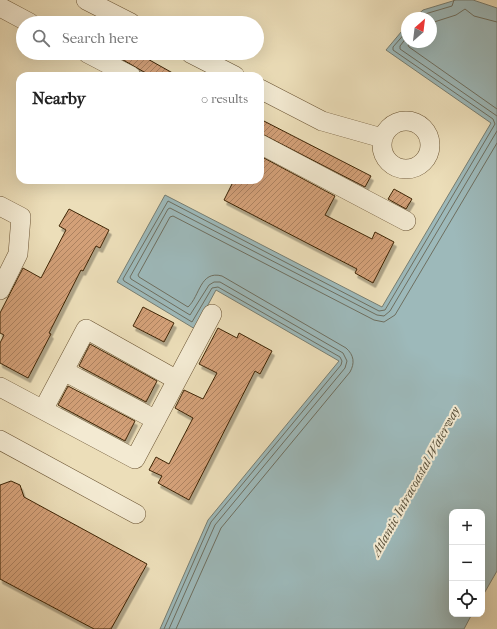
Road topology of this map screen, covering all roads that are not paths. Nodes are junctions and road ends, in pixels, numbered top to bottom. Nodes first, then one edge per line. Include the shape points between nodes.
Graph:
1 (86, 0) edge
2 (112, 5) edge
3 (0, 7) edge
4 (17, 16) edge
5 (124, 16) edge
6 (100, 60) edge
7 (204, 60) edge
8 (123, 72) edge
9 (227, 72) edge
10 (264, 91) edge
11 (382, 138) dead end
12 (264, 146) edge
13 (0, 206) edge
14 (406, 221) dead end
15 (0, 290) edge
16 (212, 314) dead end
17 (64, 371) junction
18 (177, 380) junction
19 (0, 388) edge
20 (43, 410) junction
21 (156, 420) junction
22 (0, 440) edge
23 (136, 514) dead end

1 - 2 street
2 - 5 street
3 - 4 street
6 - 8 street
7 - 9 street
10 - 11 street via 322,121
12 - 14 street
13 - 15 street via 21,217 18,254
16 - 18 street
17 - 18 street via 86,329
17 - 20 street
17 - 21 street
18 - 21 street
19 - 20 street
20 - 21 street via 135,459
22 - 23 street

